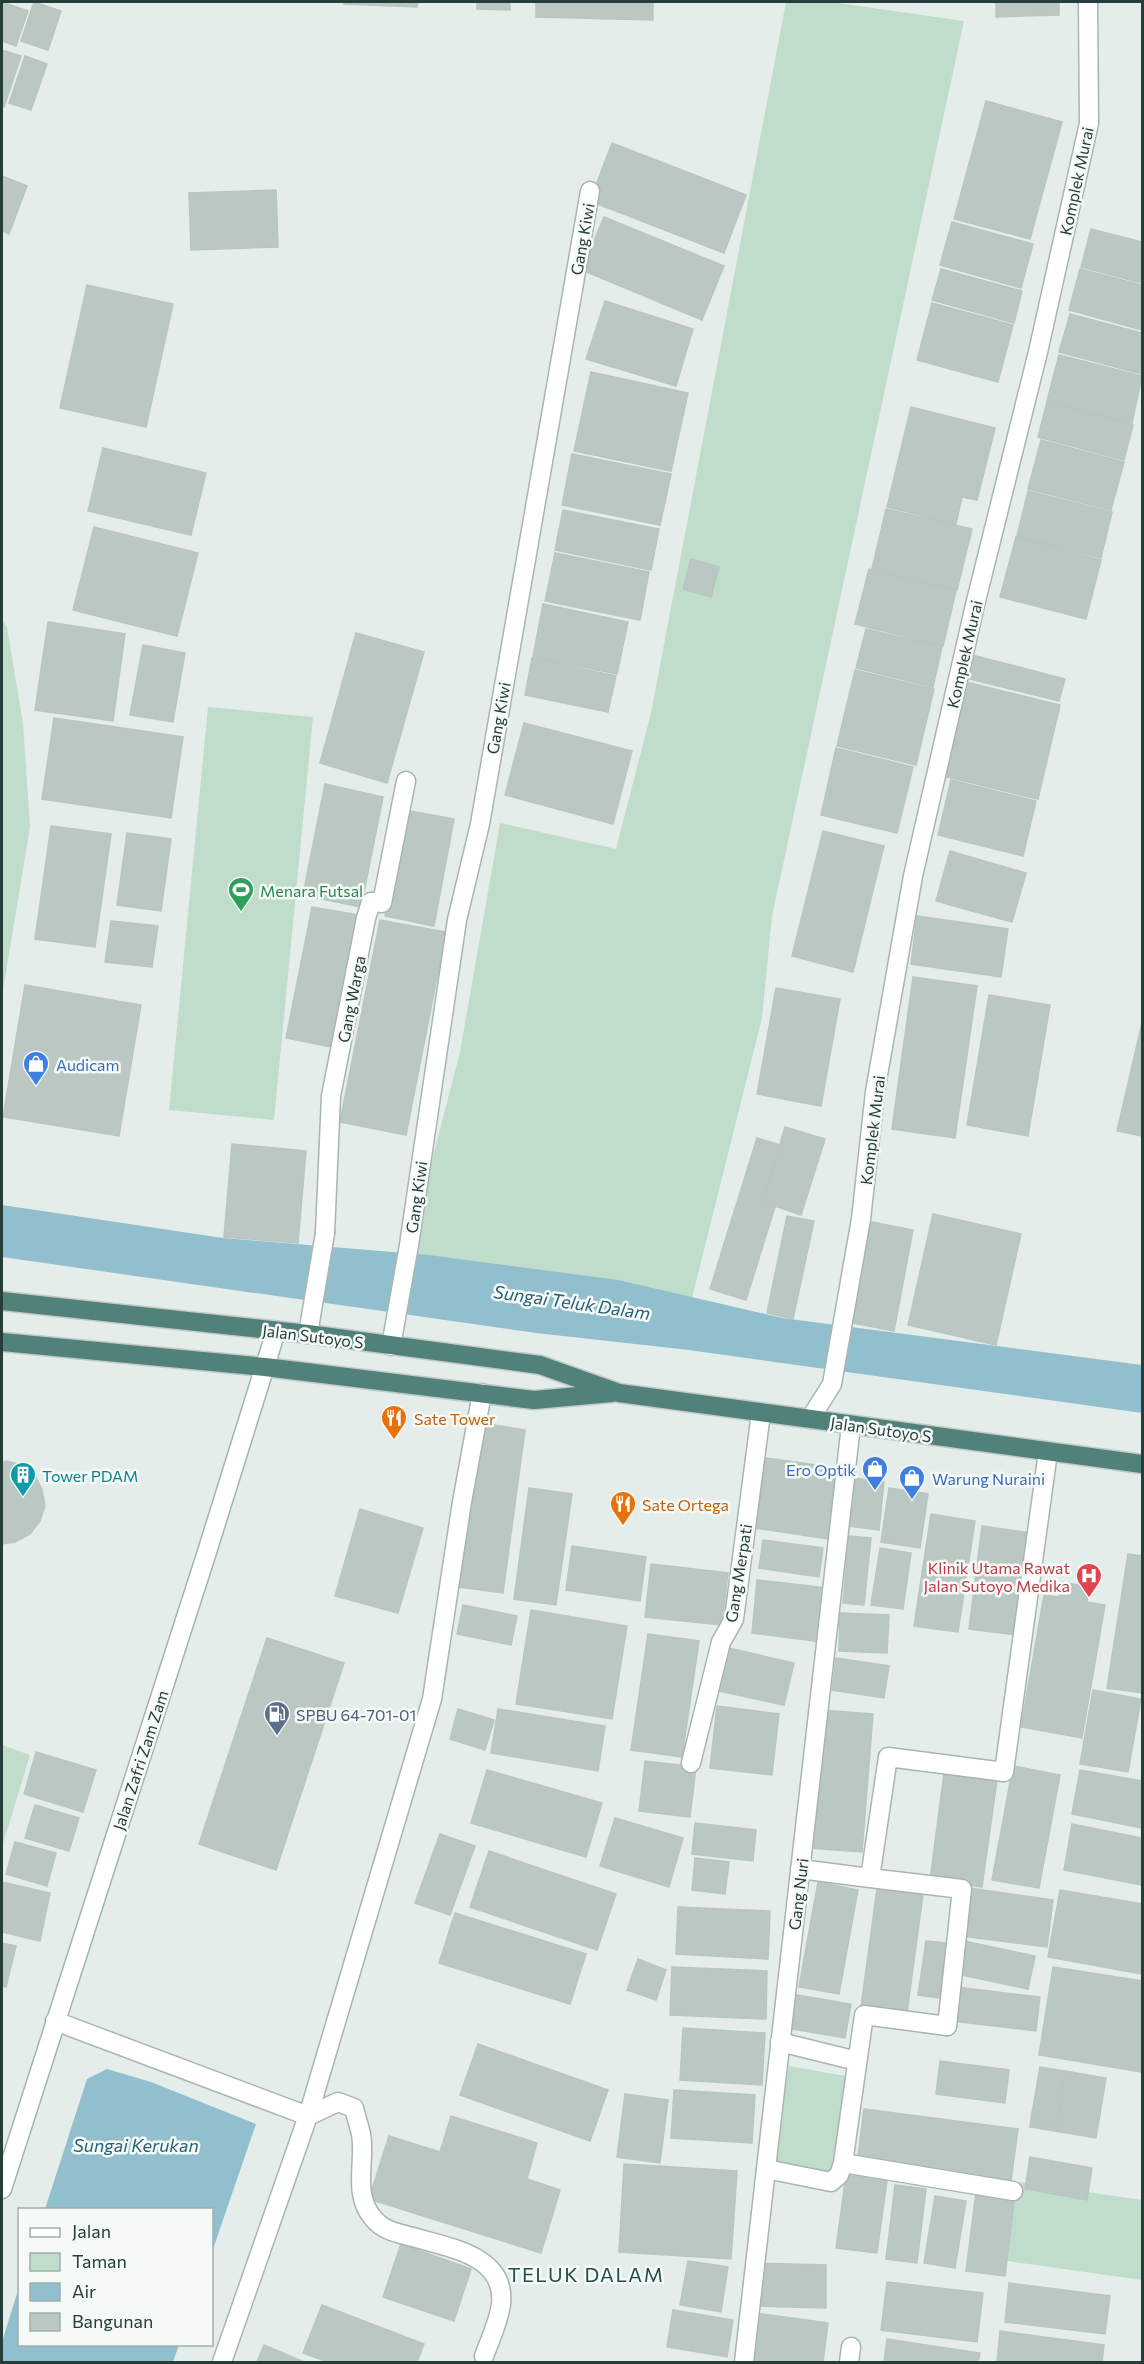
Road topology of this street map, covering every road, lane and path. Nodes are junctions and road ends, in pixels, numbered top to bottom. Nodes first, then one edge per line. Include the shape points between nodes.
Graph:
1 (1089, 4) dead end
2 (590, 191) dead end
3 (406, 781) dead end
4 (2, 1301) edge
5 (276, 1331) junction
6 (308, 1334) junction
7 (2, 1342) edge
8 (391, 1346) junction
9 (265, 1367) junction
10 (619, 1393) junction
11 (482, 1394) junction
12 (761, 1413) junction
13 (810, 1419) junction
14 (851, 1425) junction
15 (1048, 1452) junction
16 (1142, 1462) edge
17 (691, 1763) dead end
18 (800, 1869) junction
19 (870, 1878) junction
20 (55, 2021) junction
21 (780, 2042) junction
22 (857, 2061) junction
23 (308, 2116) junction
24 (843, 2163) junction
25 (766, 2169) junction
26 (2, 2189) edge
27 (1013, 2192) dead end
28 (484, 2356) dead end
29 (222, 2362) edge
30 (744, 2362) edge

1 - 13 street, Komplek Murai via 1089,123 913,876 875,1092 861,1219 832,1384
2 - 8 street, Gang Kiwi via 480,824 457,920
3 - 6 street, Gang Warga via 382,903 371,902 366,918 331,1096 325,1233
4 - 5 highway, Jalan Sutoyo S
5 - 6 highway, Jalan Sutoyo S
5 - 9 street, Jalan Zafri Zam Zam
6 - 8 highway, Jalan Sutoyo S
7 - 9 highway, Jalan Sutoyo S
8 - 10 highway, Jalan Sutoyo S via 540,1365
9 - 11 highway, Jalan Sutoyo S
9 - 20 street, Jalan Zafri Zam Zam
10 - 11 highway, Jalan Sutoyo S via 534,1400
10 - 12 highway, Jalan Sutoyo S
11 - 23 street via 432,1699
12 - 13 highway, Jalan Sutoyo S
12 - 17 street, Gang Merpati via 734,1619 721,1642
13 - 14 highway, Jalan Sutoyo S
14 - 15 highway, Jalan Sutoyo S
14 - 18 street, Gang Nuri
15 - 16 highway, Jalan Sutoyo S
15 - 19 street via 1004,1772 888,1756
18 - 19 street
18 - 21 street, Gang Nuri
19 - 22 street via 962,1888 947,2026 864,2015
20 - 23 street
20 - 26 street, Jalan Zafri Zam Zam
21 - 22 street
21 - 25 street, Gang Nuri
22 - 24 street
23 - 28 street via 338,2102 354,2108 361,2134 361,2184 372,2218 386,2229 464,2252 488,2264 498,2280 501,2304
23 - 29 street
24 - 25 street via 839,2175 831,2182
24 - 27 street
25 - 30 street, Gang Nuri

